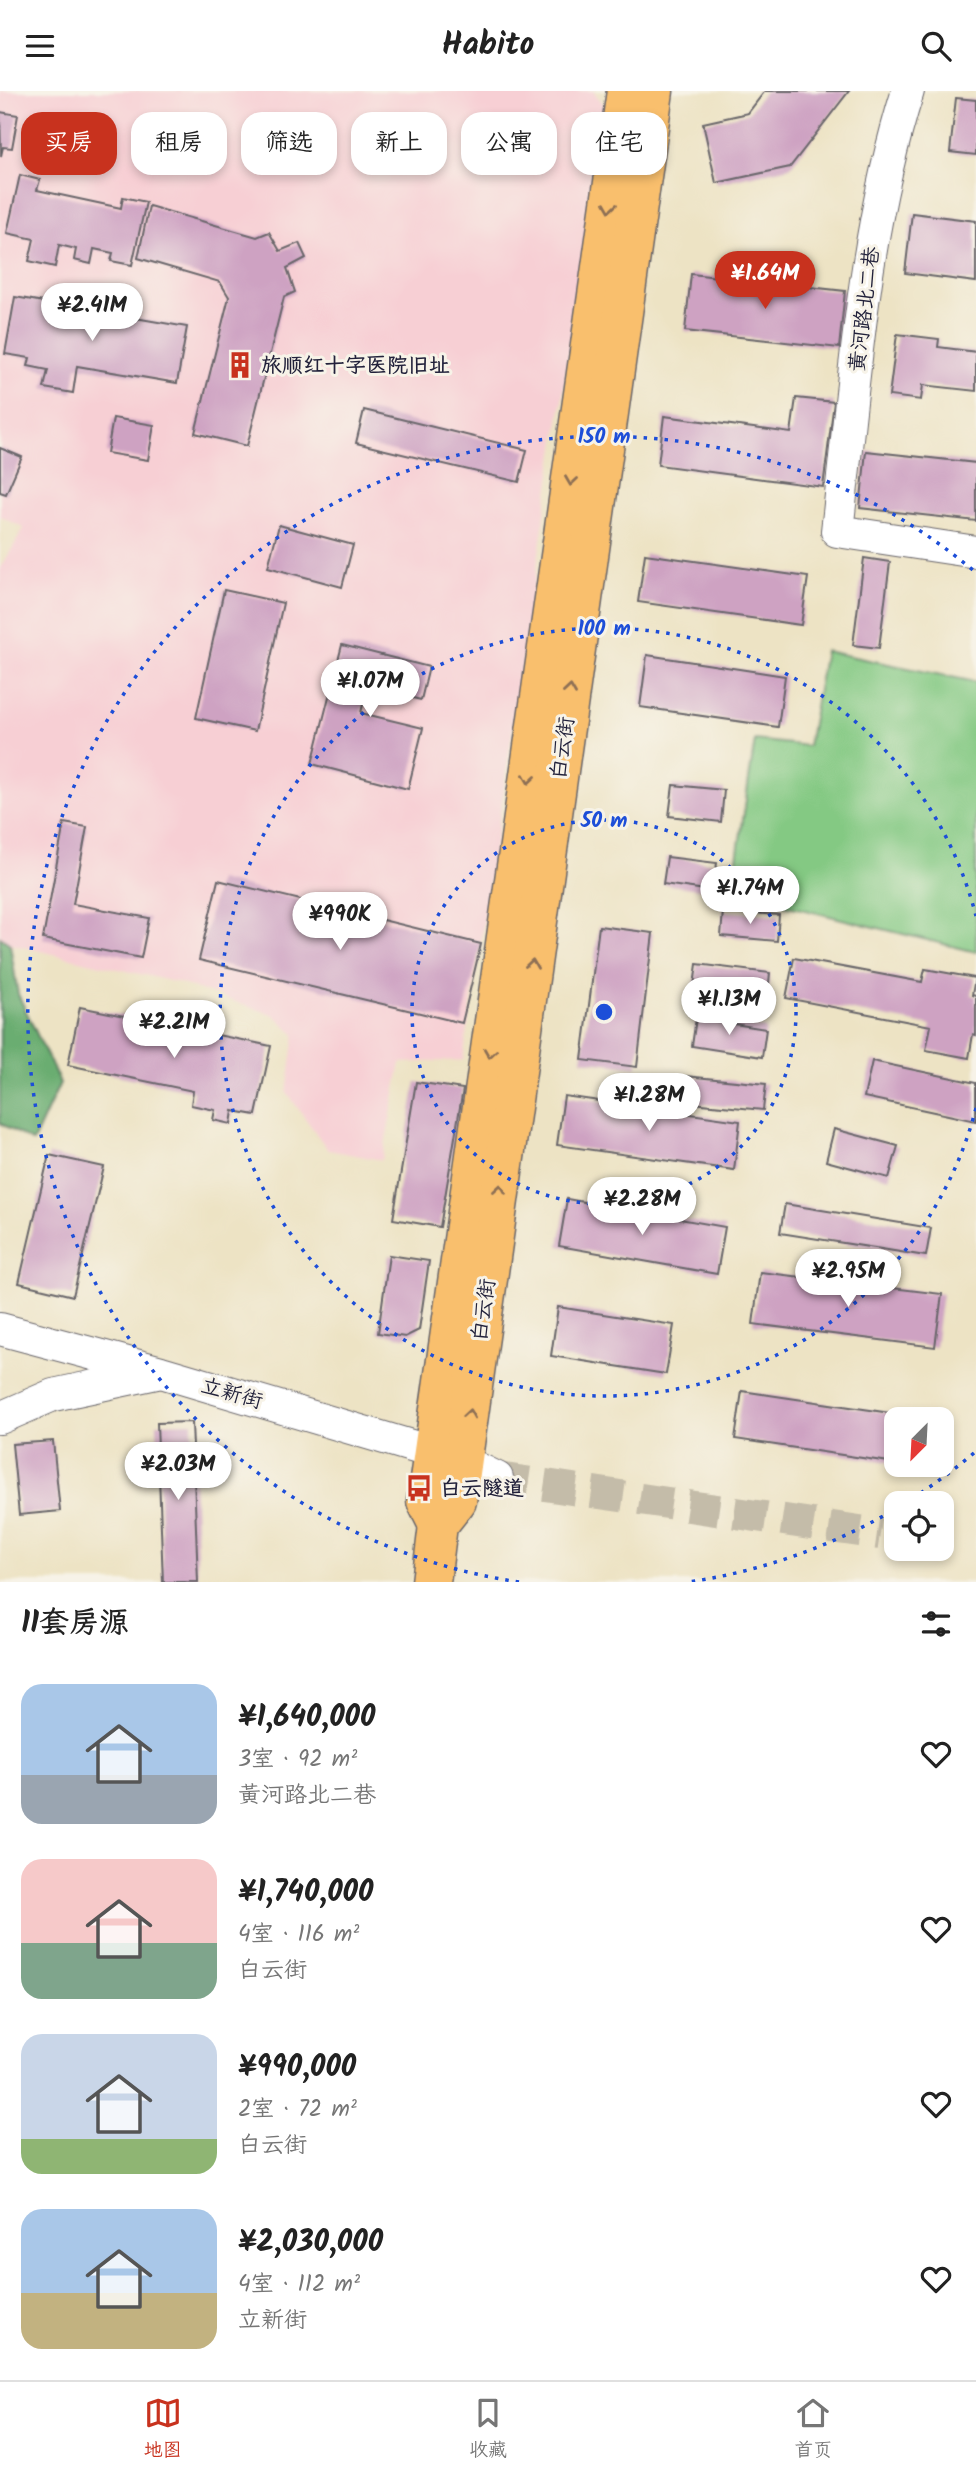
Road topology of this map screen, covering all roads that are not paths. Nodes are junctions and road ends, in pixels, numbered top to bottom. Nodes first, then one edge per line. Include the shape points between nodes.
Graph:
1 (626, 91) edge
2 (654, 91) edge
3 (908, 91) edge
4 (976, 552) edge
5 (0, 1329) edge
6 (161, 1372) junction
7 (0, 1418) edge
8 (448, 1457) junction
9 (497, 1478) tunnel mouth
10 (431, 1582) edge

1 -> 8 main road, 白云街
8 -> 2 main road, 白云街
3 - 4 street, 黄河路北二巷 via 892,142 870,252 836,531
5 - 6 street, 立新街
6 - 7 street via 53,1395
6 - 8 street, 立新街
8 - 9 street, 立新街
8 - 10 main road, 白云街 via 426,1501 439,1525

